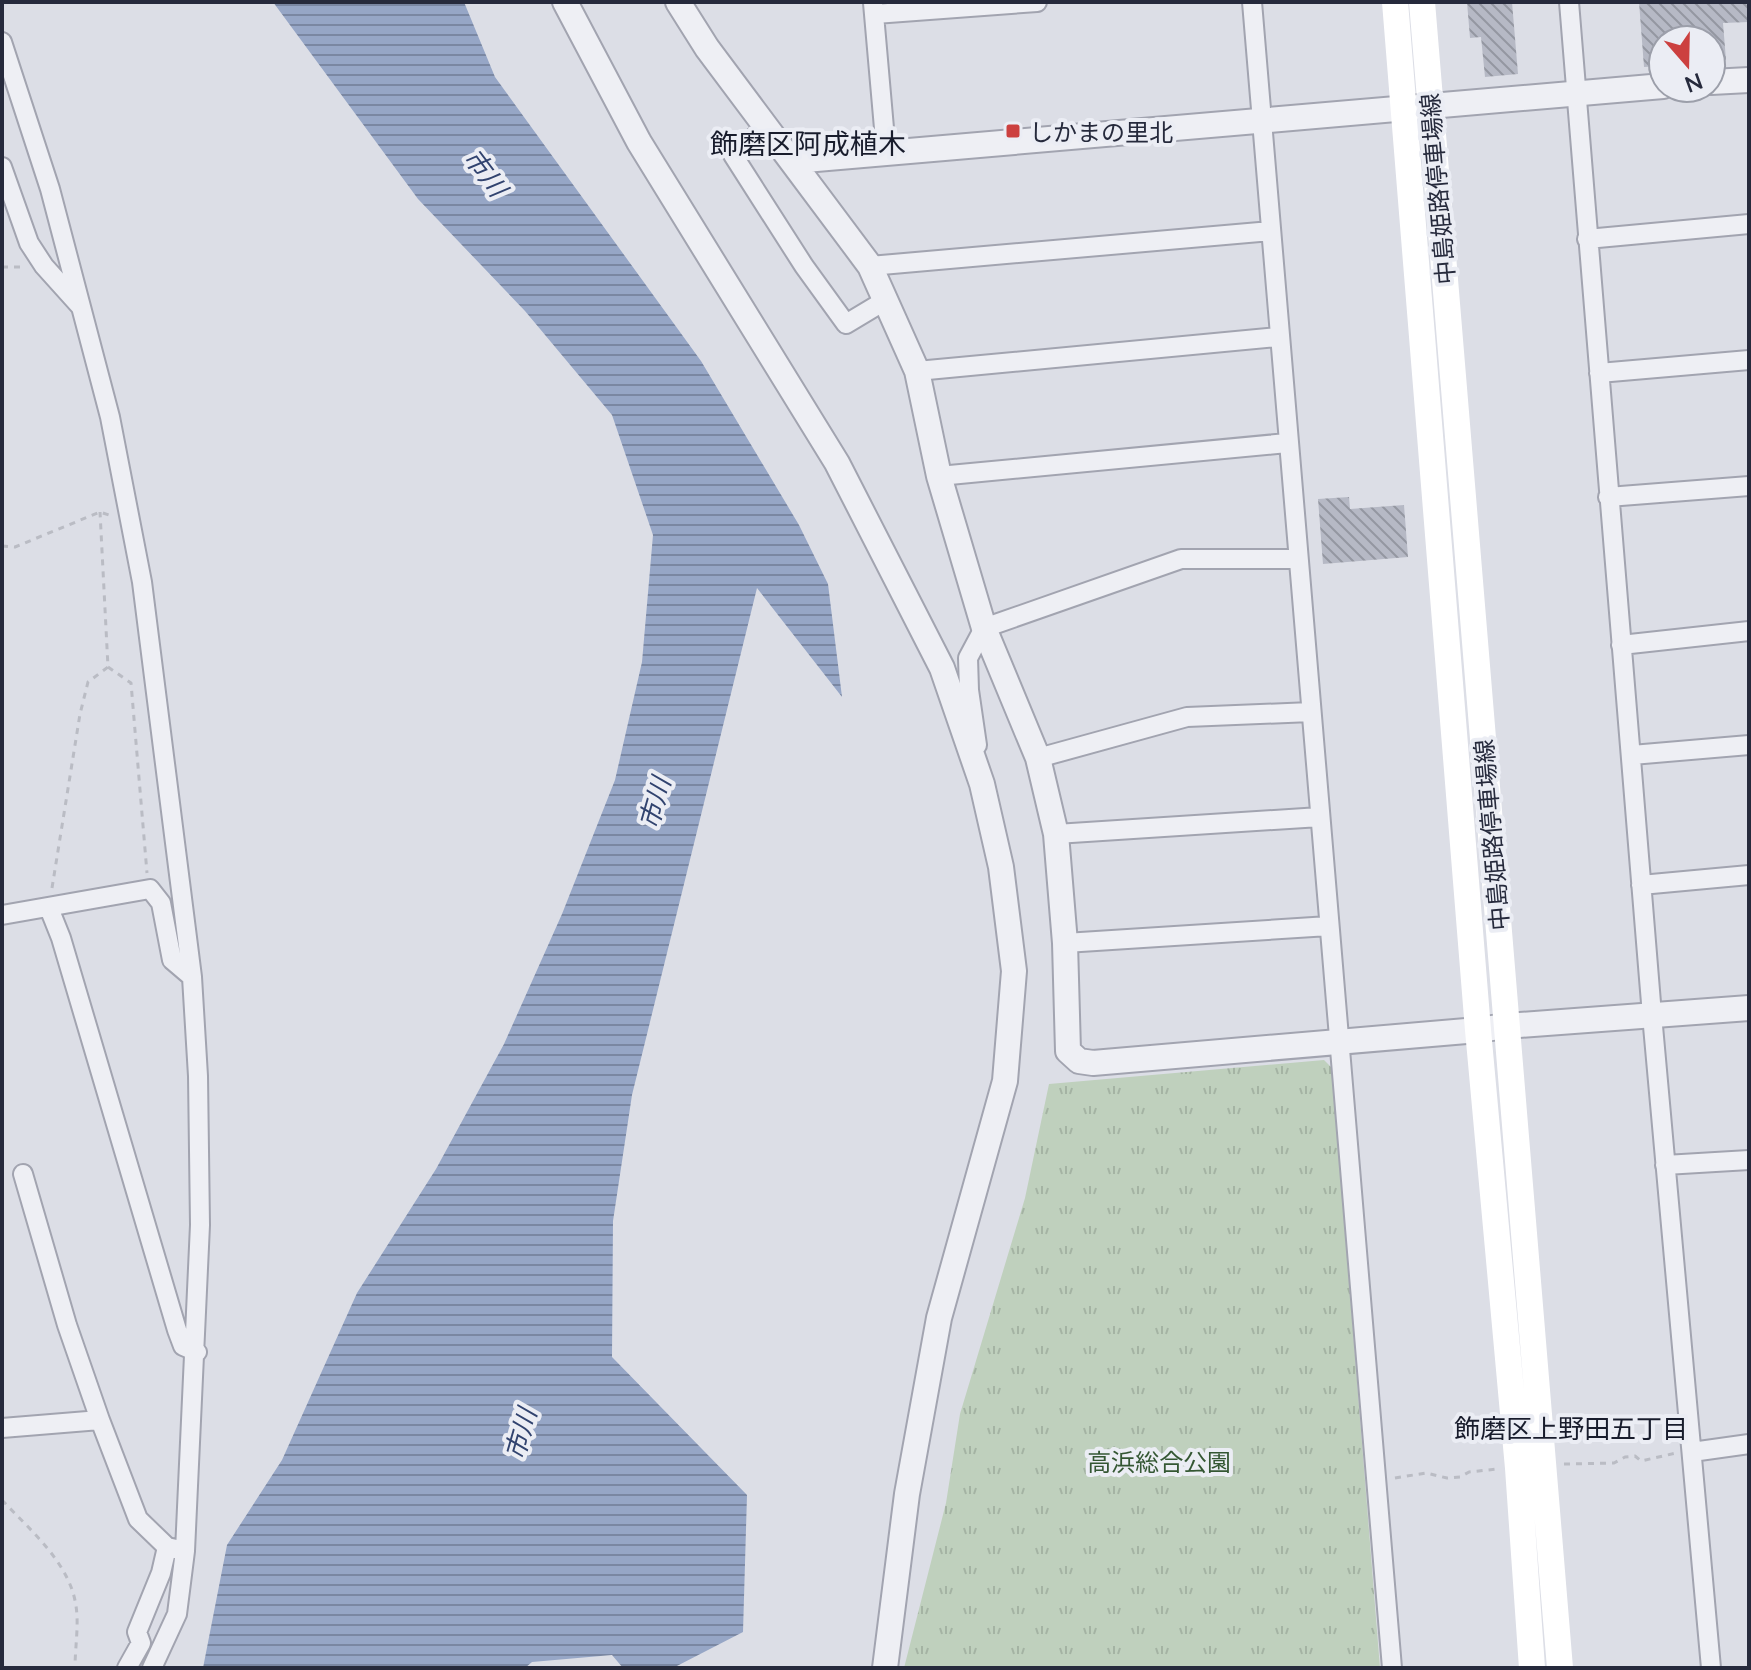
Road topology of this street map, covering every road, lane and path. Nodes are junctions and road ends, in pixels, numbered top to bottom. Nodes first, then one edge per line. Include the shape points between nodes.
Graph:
1 (565, 2) edge
2 (1037, 2) edge
3 (1252, 2) edge
4 (1395, 2) edge
5 (1422, 2) edge
6 (1569, 2) edge
7 (686, 5) edge
8 (874, 8) edge
9 (2, 42) edge
10 (1749, 80) edge
11 (1727, 81) edge
12 (1647, 87) edge
13 (1576, 92) junction
14 (1431, 106) junction
15 (1403, 109) junction
16 (1261, 120) junction
17 (767, 126) junction
18 (886, 151) junction
19 (793, 161) junction
20 (2, 167) edge
21 (1749, 224) edge
22 (1271, 231) junction
23 (1587, 239) junction
24 (870, 266) junction
25 (886, 300) junction
26 (82, 308) junction
27 (1278, 337) junction
28 (1749, 360) edge
29 (917, 371) junction
30 (1599, 373) junction
31 (1287, 443) junction
32 (939, 476) junction
33 (1749, 486) edge
34 (1608, 497) junction
35 (100, 512) junction
36 (114, 529) dead end
37 (2, 546) edge
38 (1298, 559) junction
39 (984, 628) junction
40 (1749, 631) edge
41 (1621, 645) junction
42 (108, 667) junction
43 (1311, 712) junction
44 (1749, 745) edge
45 (1632, 755) junction
46 (1038, 758) junction
47 (982, 784) junction
48 (1320, 817) junction
49 (1056, 834) junction
50 (1749, 875) edge
51 (1641, 885) junction
52 (150, 889) junction
53 (49, 908) junction
54 (2, 915) edge
55 (1329, 926) junction
56 (1065, 943) junction
57 (192, 977) junction
58 (1749, 1008) edge
59 (1652, 1015) junction
60 (1506, 1026) junction
61 (1478, 1030) junction
62 (1338, 1041) junction
63 (1749, 1160) edge
64 (1665, 1165) junction
65 (23, 1174) dead end
66 (197, 1352) junction
67 (100, 1420) junction
68 (2, 1428) edge
69 (1749, 1444) edge
70 (1692, 1452) junction
71 (1530, 1466) junction
72 (1375, 1478) junction
73 (2, 1500) edge
74 (176, 1549) junction
75 (75, 1668) edge
76 (127, 1668) edge
77 (152, 1668) edge
78 (885, 1668) edge
79 (1392, 1668) edge
80 (1532, 1668) edge
81 (1560, 1668) edge
82 (1711, 1668) edge

1 - 47 street via 639,142 837,463 942,668
2 - 8 street
3 - 16 street
4 - 15 main road, 中島姫路停車場線
5 - 14 main road, 中島姫路停車場線
6 - 13 street
7 - 17 street via 707,48
8 - 18 street
9 - 26 street
10 - 11 street
12 - 13 street
13 - 14 street
13 - 23 street
14 - 15 street
14 - 60 main road, 中島姫路停車場線
15 - 16 street
15 - 61 main road, 中島姫路停車場線
16 - 18 street
16 - 22 street
17 - 19 street
17 - 25 street via 733,155 804,266 846,324
18 - 19 street
19 - 24 street
20 - 26 street via 29,243
21 - 23 street
22 - 24 street
22 - 27 street
23 - 30 street
24 - 25 street
25 - 29 street
26 - 57 street via 110,417 142,582
27 - 29 street
27 - 31 street
28 - 30 street
29 - 32 street
30 - 34 street
31 - 32 street
31 - 38 street
32 - 39 street
33 - 34 street
34 - 41 street
35 - 36 path via 109,515
35 - 37 path via 15,547
35 - 42 path
38 - 39 street via 1181,559
38 - 43 street
39 - 46 street
39 - 47 street via 968,658
40 - 41 street
41 - 45 street
42 - 52 path via 131,683
42 - 53 path via 88,682 85,692
43 - 46 street via 1187,717
43 - 48 street
44 - 45 street
45 - 51 street
46 - 49 street
47 - 78 street via 1001,867 1014,971 1005,1081 939,1318 907,1494
48 - 49 street
48 - 55 street
49 - 56 street
50 - 51 street
51 - 59 street
52 - 53 street
52 - 57 street via 161,903 172,960
53 - 54 street
53 - 66 street via 177,1330 183,1346
55 - 56 street
55 - 62 street
56 - 62 street via 1068,1051 1079,1061
57 - 66 street via 200,1210
58 - 59 street
59 - 60 street
59 - 64 street
60 - 61 street
60 - 71 main road, 中島姫路停車場線
61 - 62 street
61 - 71 main road, 中島姫路停車場線
62 - 72 street
63 - 64 street
64 - 70 street
65 - 67 street
66 - 74 street
67 - 68 street
67 - 74 street via 138,1519
69 - 70 street
70 - 71 path via 1655,1460 1635,1456 1614,1463
70 - 82 street
71 - 72 path via 1460,1477 1426,1473
71 - 80 main road, 中島姫路停車場線
71 - 81 main road, 中島姫路停車場線
72 - 79 street
73 - 75 path via 55,1558 68,1581 76,1605
74 - 76 street via 161,1573 137,1632 141,1643
74 - 77 street via 177,1614

